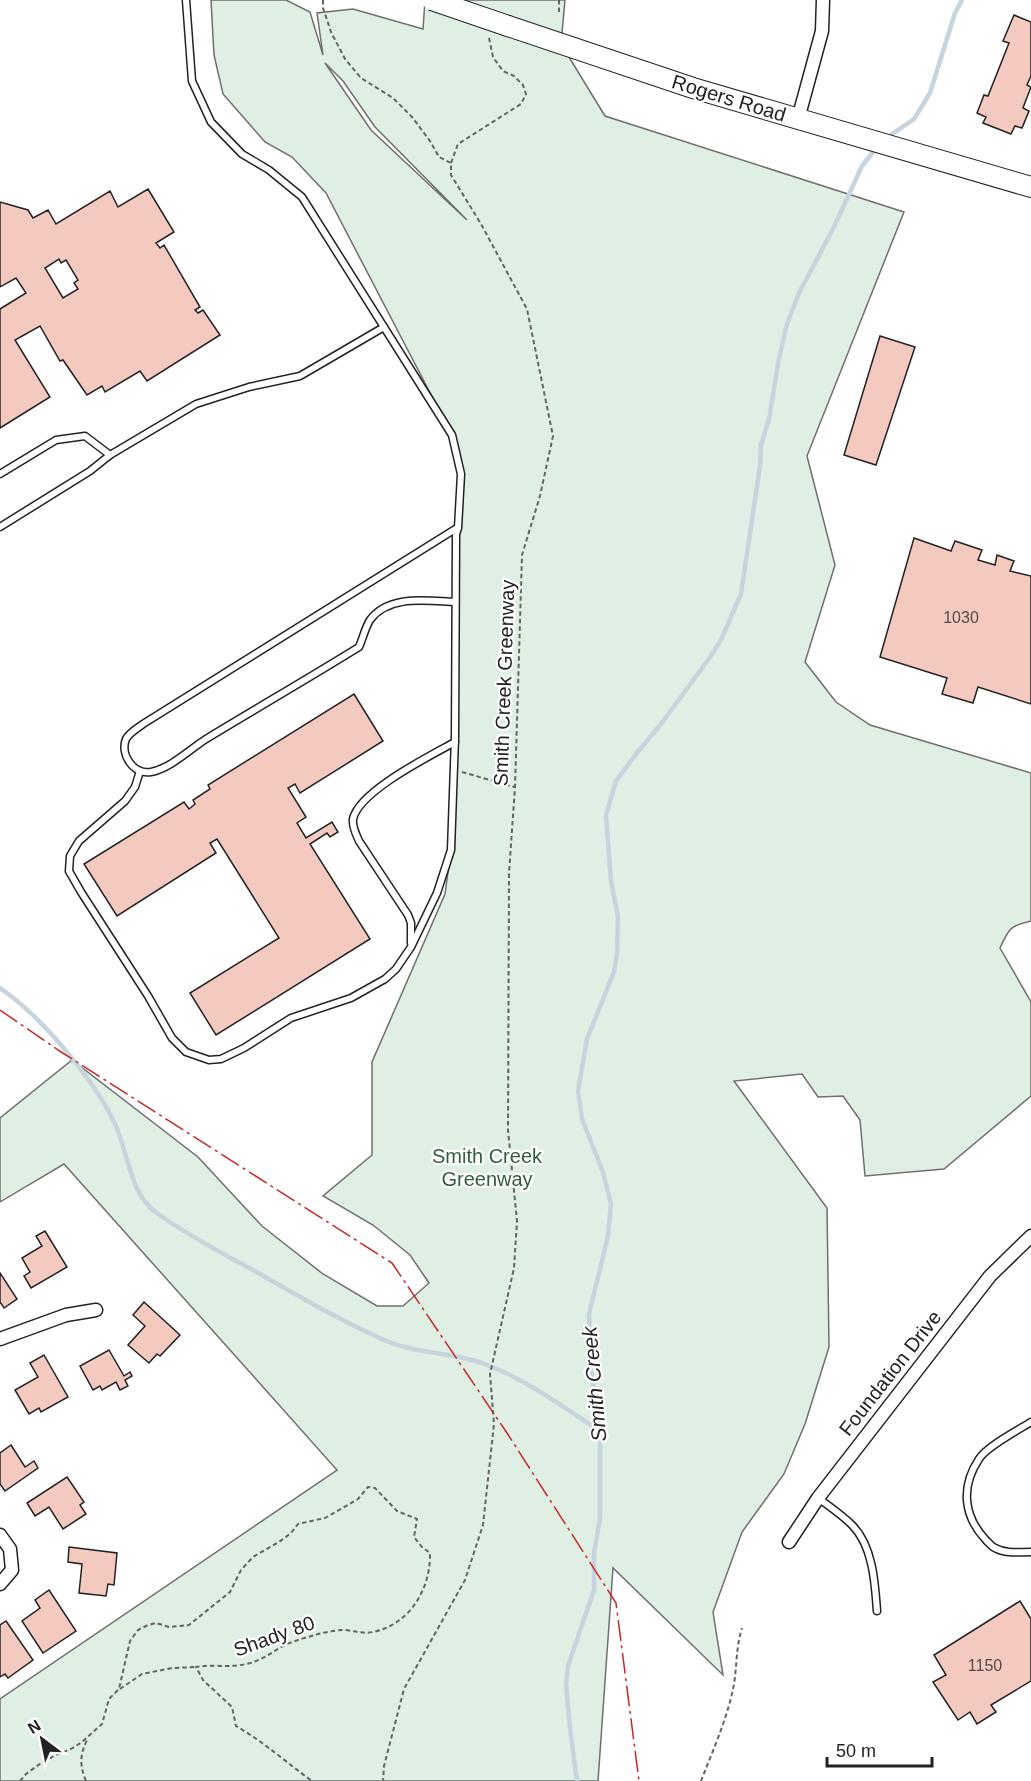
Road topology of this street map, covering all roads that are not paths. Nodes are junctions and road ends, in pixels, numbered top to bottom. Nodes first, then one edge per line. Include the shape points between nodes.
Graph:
1 (186, 0) edge
2 (431, 0) edge
3 (823, 0) edge
4 (798, 119) junction
5 (1031, 187) edge
6 (384, 327) junction
7 (110, 455) junction
8 (0, 474) edge
9 (0, 527) edge
10 (458, 528) junction
11 (455, 602) junction
12 (455, 742) junction
13 (140, 771) junction
14 (411, 947) junction
15 (1031, 1236) edge
16 (96, 1310) dead end
17 (0, 1339) edge
18 (1031, 1422) edge
19 (818, 1498) junction
20 (0, 1535) edge
21 (789, 1542) dead end
22 (1031, 1552) edge
23 (0, 1584) edge
24 (877, 1611) dead end

1 - 6 lane via 192,81 211,122 242,154 302,197
2 - 4 main road, Rogers Road, bridge
3 - 4 street via 822,31
4 - 5 main road, Rogers Road
6 - 7 lane via 300,376 196,404
6 - 10 lane via 452,435 461,474
7 - 8 lane via 85,436 56,440
7 - 9 lane
10 - 11 lane
10 - 13 lane via 127,736 123,749 128,761
11 - 12 lane
11 - 13 lane via 401,602 381,609 370,621 359,647 166,766
12 - 14 lane via 451,850 437,893
12 - 14 lane via 369,795 353,820 359,841 408,915
13 - 14 lane via 125,801 79,842 70,856 69,871 172,1038 186,1052 209,1060 235,1053 291,1018 351,998 385,979
15 - 19 street, Foundation Drive via 990,1276
16 - 17 street via 66,1315
18 - 22 lane via 980,1456 969,1476 966,1498 970,1517 993,1548
19 - 21 street, Foundation Drive
19 - 24 lane via 854,1526 868,1552
20 - 23 street via 10,1550 12,1570

